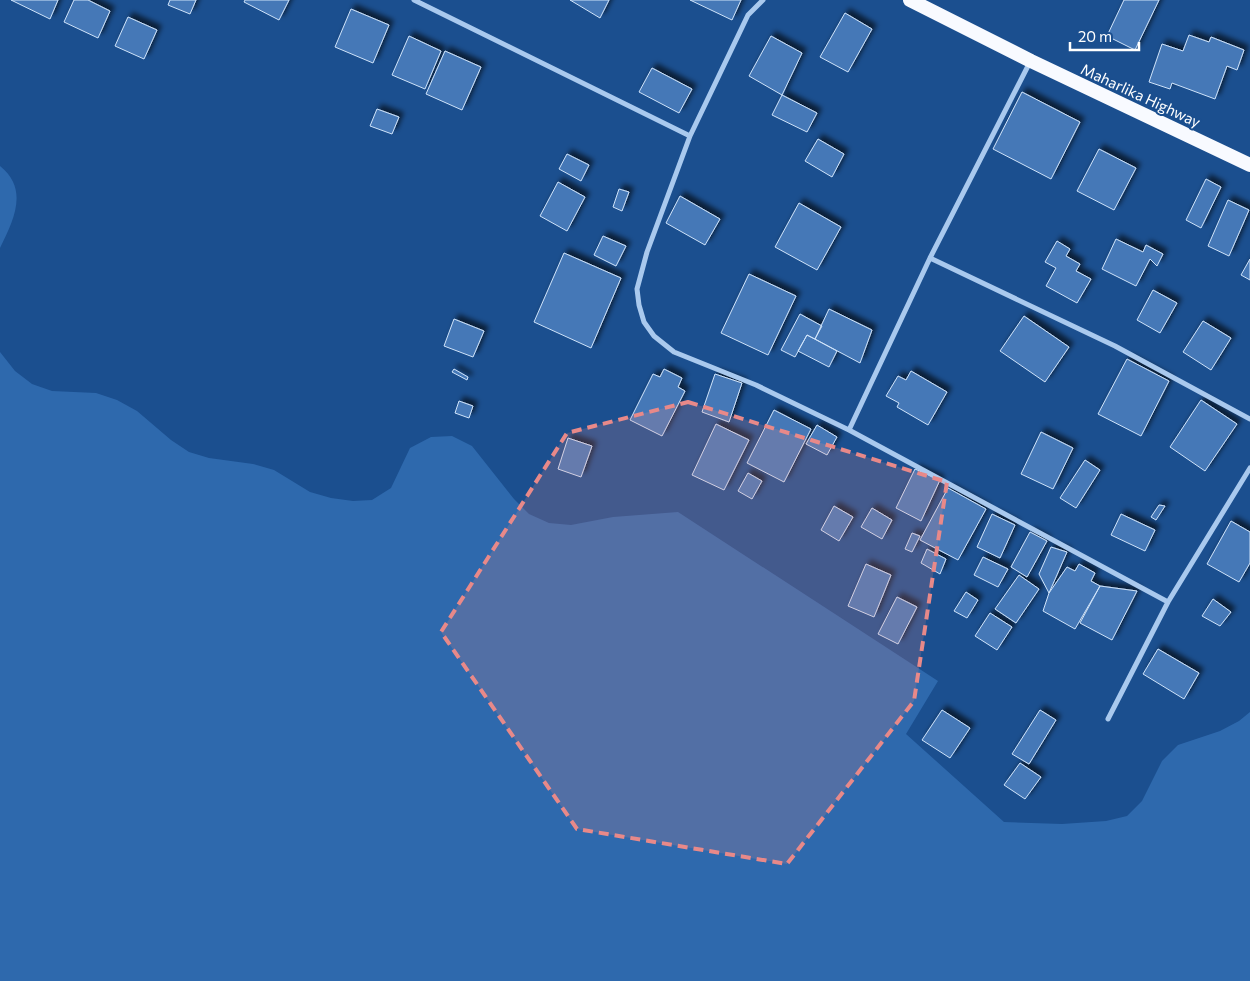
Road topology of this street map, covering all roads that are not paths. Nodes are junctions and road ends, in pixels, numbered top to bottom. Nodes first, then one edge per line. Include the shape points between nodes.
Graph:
1 (414, 0) edge
2 (764, 0) edge
3 (910, 0) edge
4 (1031, 61) junction
5 (690, 136) junction
6 (1250, 165) edge
7 (930, 258) junction
8 (1250, 419) edge
9 (849, 430) junction
10 (1250, 468) edge
11 (1168, 602) junction
12 (1108, 719) dead end

1 - 5 street
2 - 5 street via 748,15
3 - 4 highway, Maharlika Highway
4 - 6 highway, Maharlika Highway
4 - 7 street
5 - 9 street via 646,252 637,289 644,322 654,336 674,352 756,384
7 - 8 street via 1115,346
7 - 9 street
9 - 11 street
10 - 11 street
11 - 12 street

